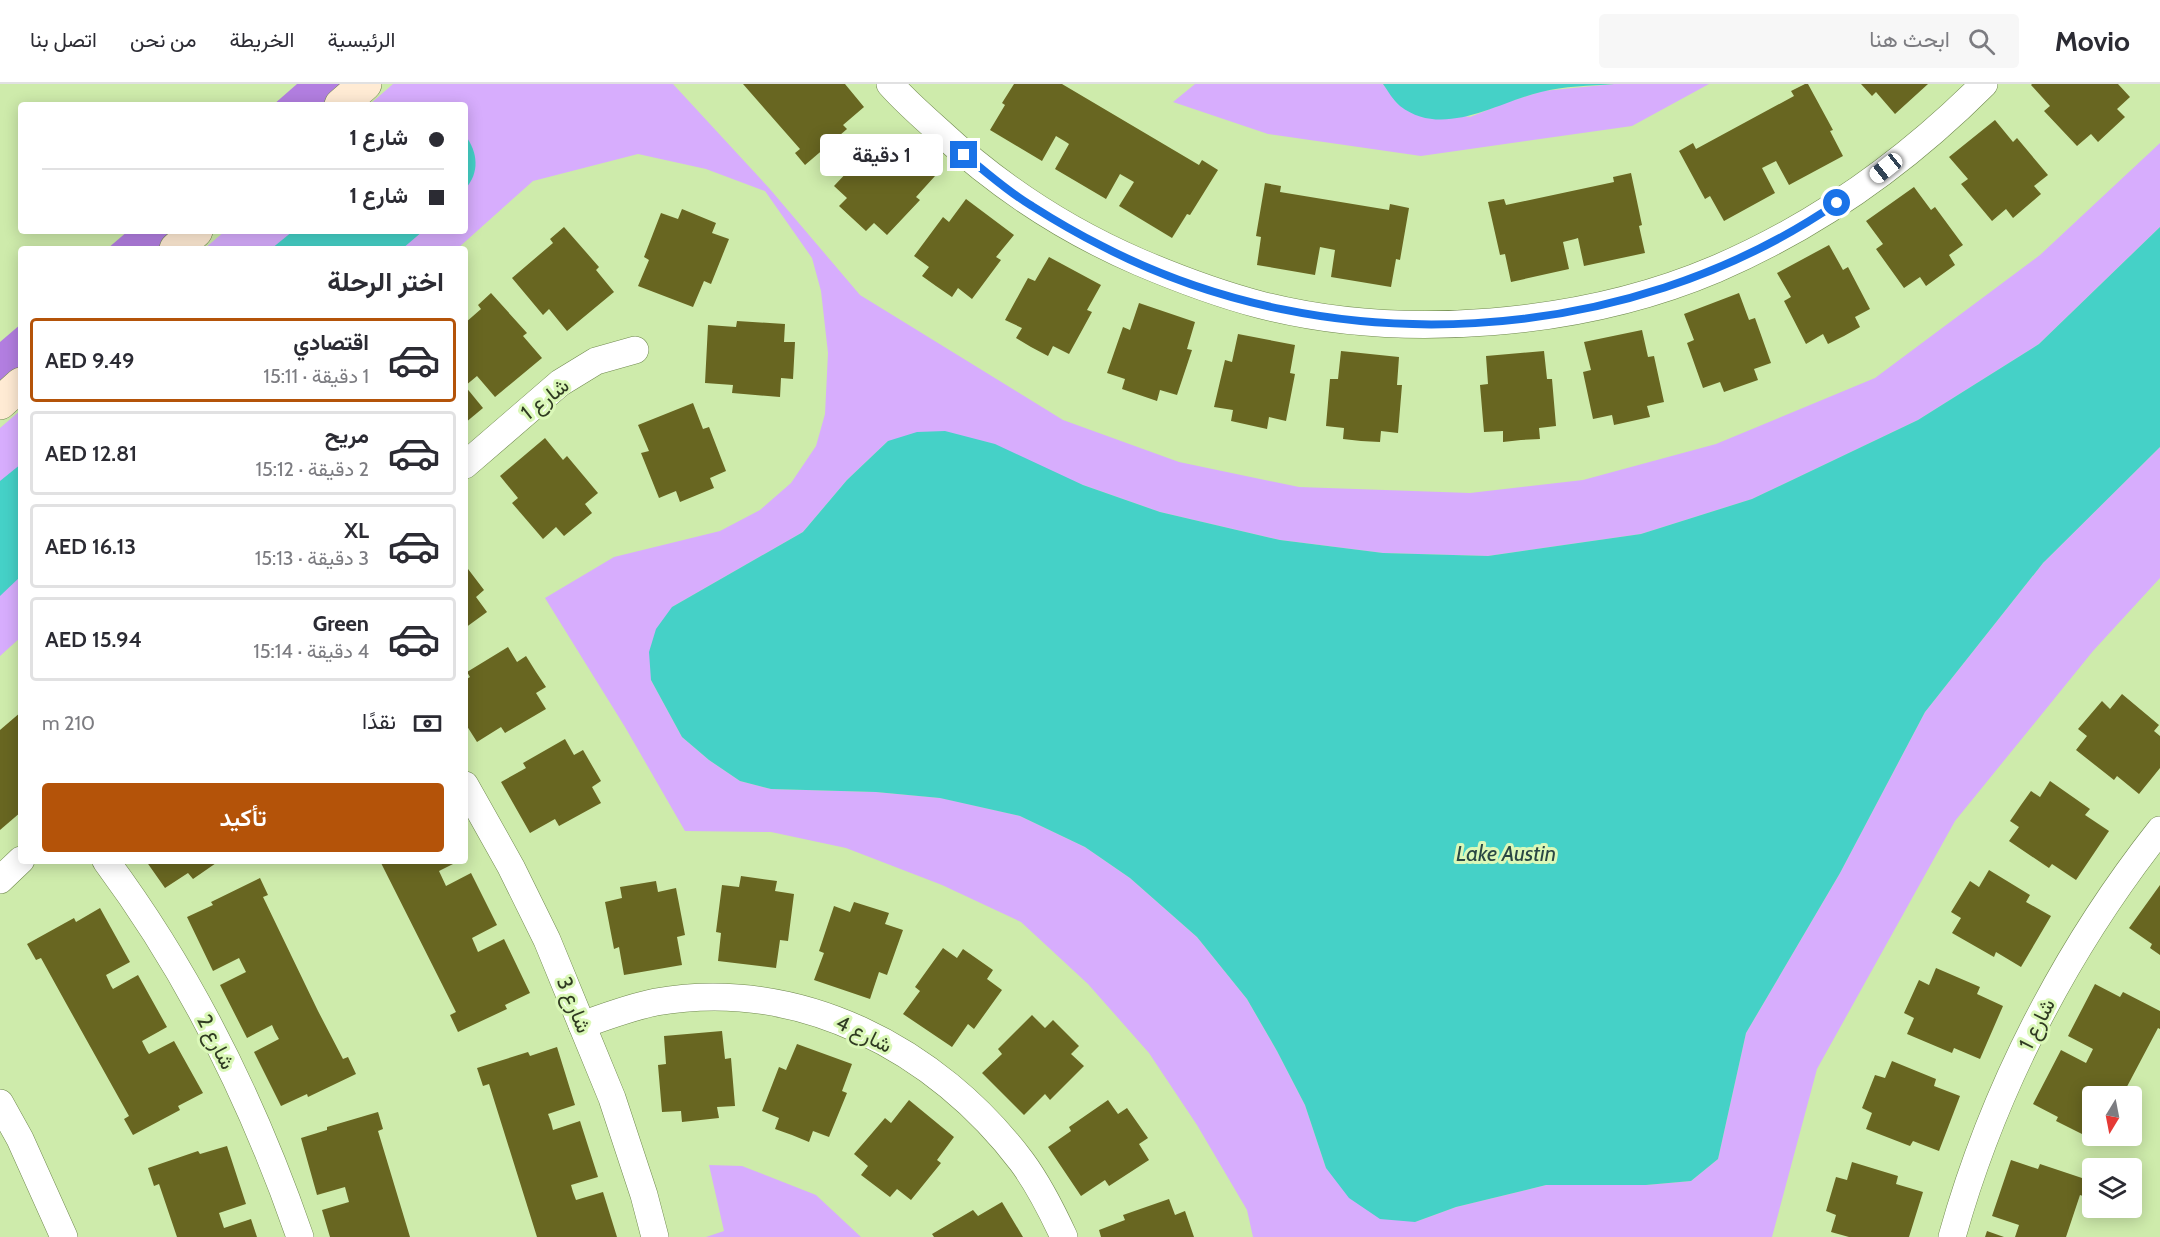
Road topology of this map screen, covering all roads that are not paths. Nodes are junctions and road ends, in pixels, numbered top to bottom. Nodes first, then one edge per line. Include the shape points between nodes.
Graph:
1 (364, 84) edge
2 (1984, 84) edge
3 (903, 88) edge
4 (343, 102) edge
5 (193, 234) edge
6 (179, 246) edge
7 (635, 350) dead end
8 (18, 387) edge
9 (0, 403) edge
10 (468, 462) edge
11 (468, 790) edge
12 (2160, 830) edge
13 (18, 863) edge
14 (108, 864) edge
15 (0, 879) edge
16 (582, 1025) junction
17 (0, 1103) edge
18 (64, 1237) edge
19 (300, 1237) edge
20 (655, 1237) edge
21 (1065, 1237) edge
22 (1952, 1237) edge

1 - 4 street
2 - 3 street via 1870,181 1779,238 1714,269 1600,306 1525,318 1449,324 1350,321 1307,314 1263,306 1179,279 1103,246 1030,205 964,155
5 - 6 street
7 - 10 street, شارع 1 via 596,361 560,383
8 - 9 street
11 - 16 street, شارع 3 via 547,940
12 - 22 street, شارع 1 via 2094,922 2038,1019 1991,1120
13 - 15 street
14 - 19 street, شارع 2 via 203,1015 262,1139
16 - 20 street, شارع 3 via 612,1098
16 - 21 street, شارع 4 via 656,1002 695,998 772,1002 847,1023 916,1061 990,1123 1023,1163
17 - 18 street

